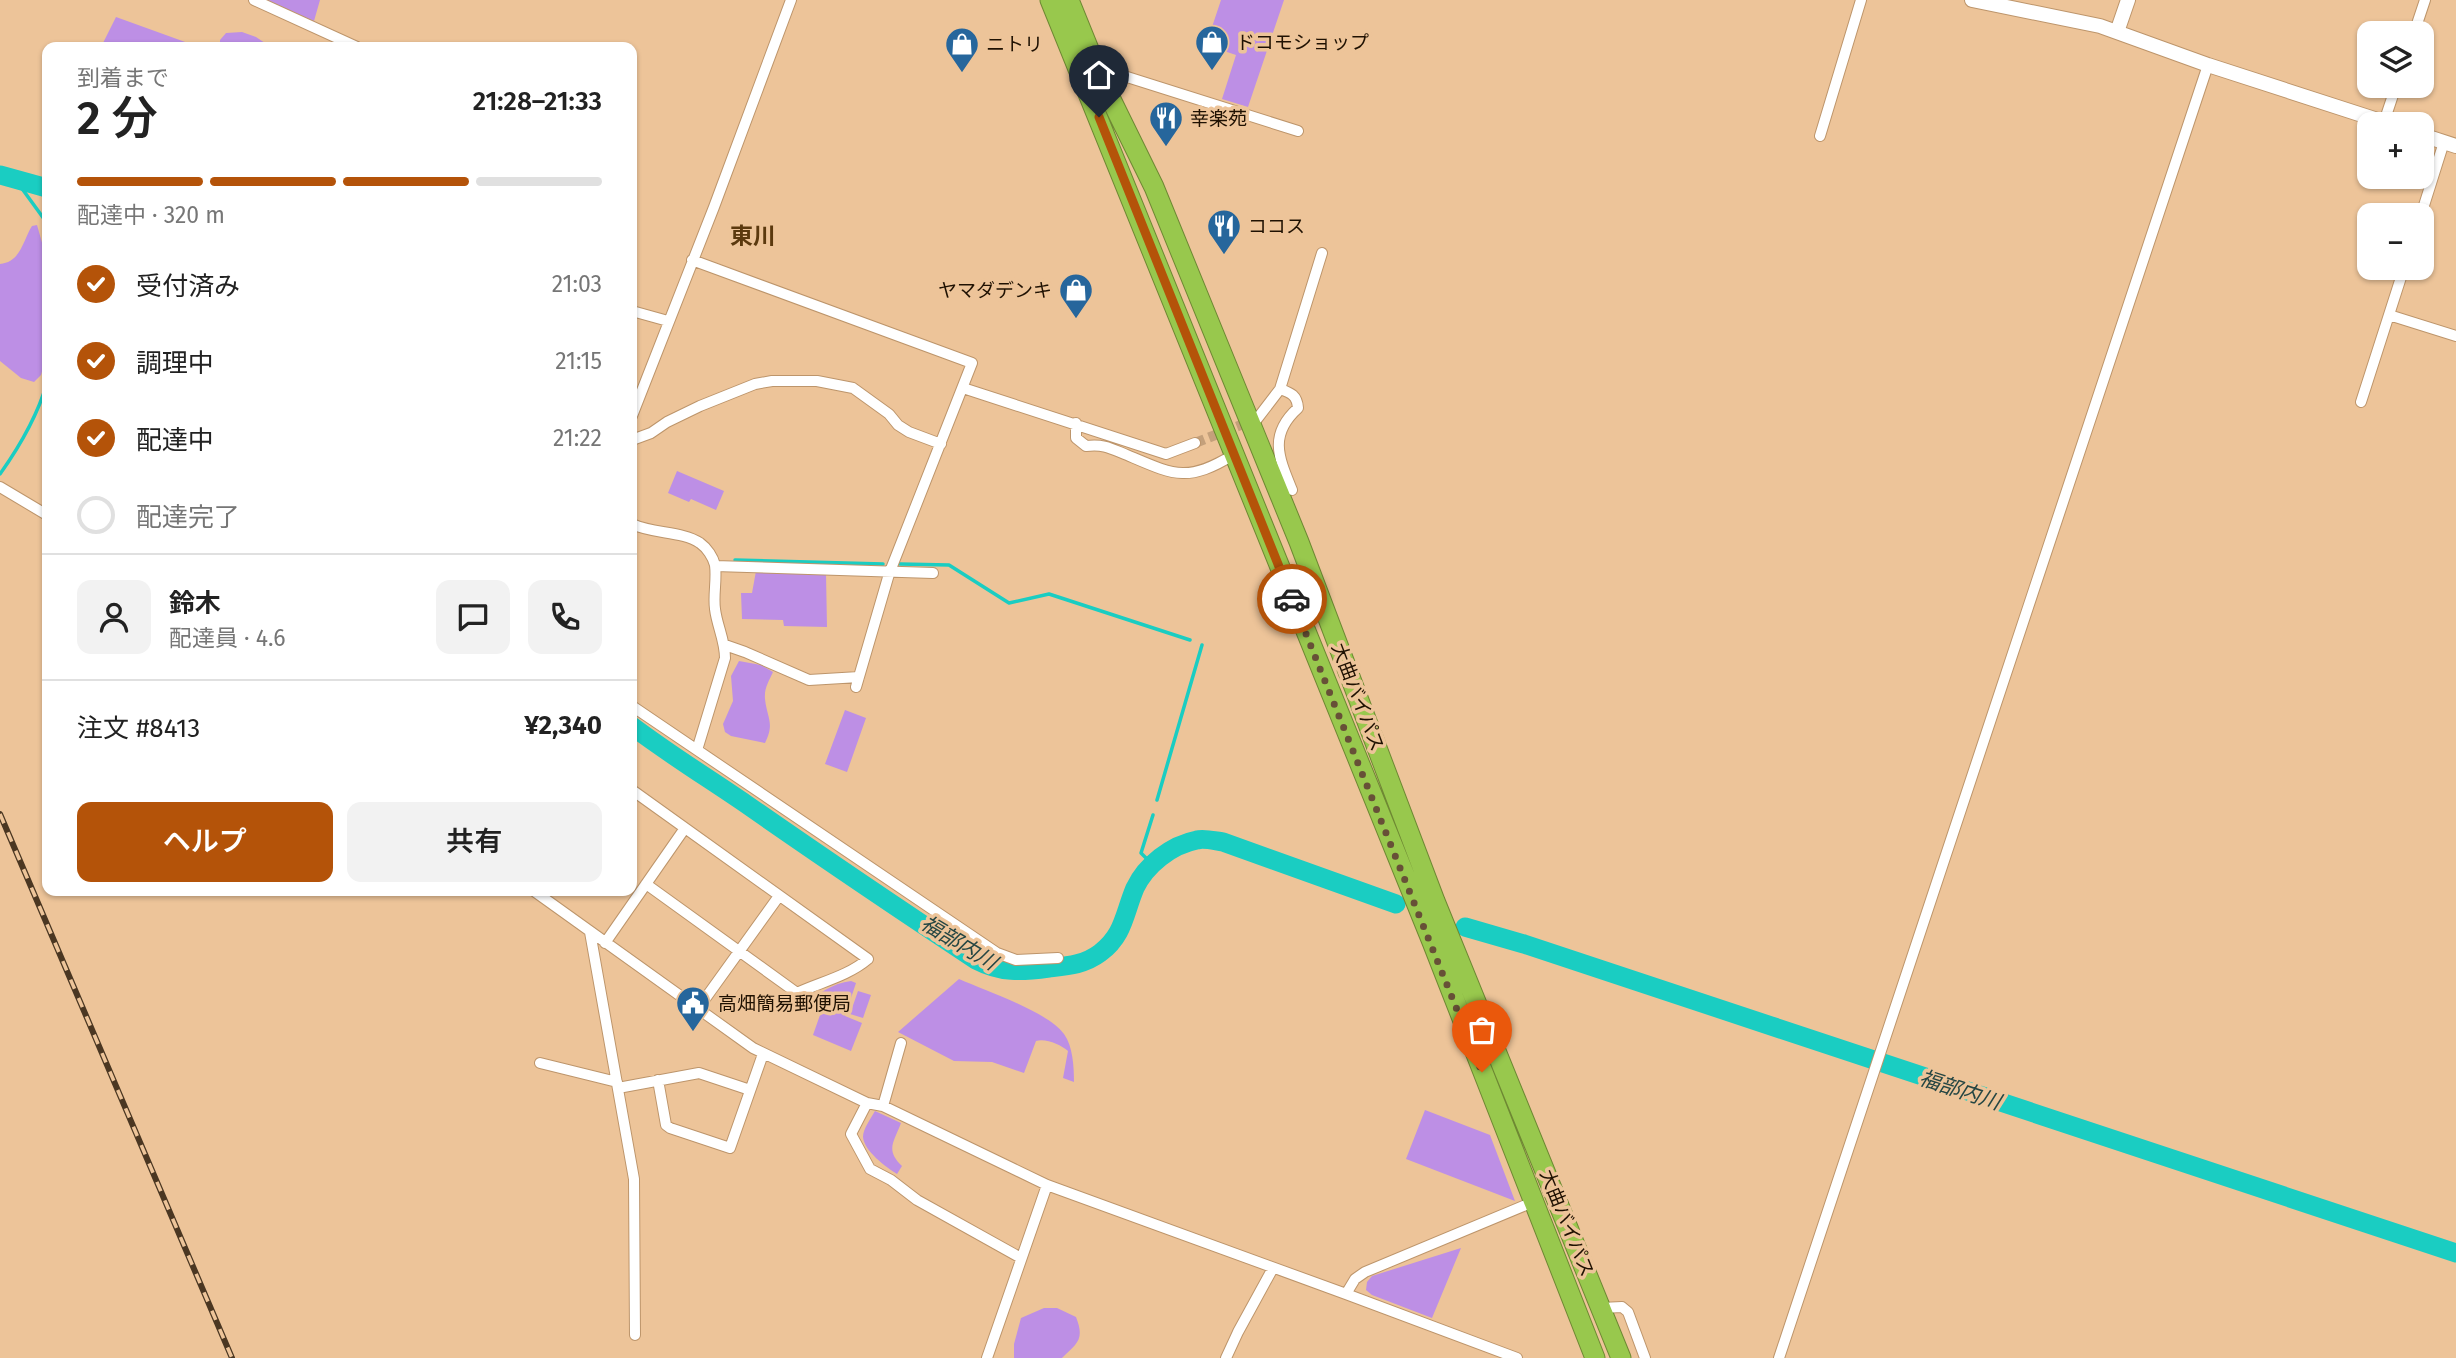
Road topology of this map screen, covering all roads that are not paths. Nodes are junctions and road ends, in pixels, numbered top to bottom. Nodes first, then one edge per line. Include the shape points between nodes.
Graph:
1 (254, 0) edge
2 (791, 0) edge
3 (1050, 0) edge
4 (1069, 0) edge
5 (1861, 0) edge
6 (1972, 0) edge
7 (2128, 0) edge
8 (2425, 0) edge
9 (2418, 21) edge
10 (2118, 32) junction
11 (346, 42) edge
12 (2208, 65) junction
13 (1101, 79) junction
14 (2357, 113) edge
15 (1297, 131) dead end
16 (1821, 136) dead end
17 (2450, 144) edge
18 (2426, 203) edge
19 (1322, 253) dead end
20 (692, 260) junction
21 (2400, 280) edge
22 (637, 312) edge
23 (2389, 315) junction
24 (668, 321) junction
25 (2456, 336) edge
26 (963, 388) junction
27 (1280, 389) junction
28 (2361, 402) dead end
29 (637, 403) edge
30 (1257, 419) tunnel mouth
31 (1076, 423) junction
32 (637, 438) edge
33 (1195, 443) tunnel mouth
34 (941, 444) junction
35 (1233, 454) junction
36 (0, 487) edge
37 (1277, 488) junction
38 (42, 512) edge
39 (637, 526) edge
40 (715, 566) junction
41 (890, 571) junction
42 (933, 573) dead end
43 (725, 645) junction
44 (637, 708) edge
45 (697, 750) junction
46 (637, 794) edge
47 (685, 828) junction
48 (646, 884) junction
49 (541, 896) edge
50 (779, 896) junction
51 (590, 932) junction
52 (605, 943) junction
53 (739, 951) junction
54 (1058, 958) dead end
55 (697, 1010) junction
56 (901, 1043) dead end
57 (764, 1054) junction
58 (540, 1063) dead end
59 (658, 1080) junction
60 (618, 1085) junction
61 (750, 1090) junction
62 (867, 1103) junction
63 (883, 1106) junction
64 (1047, 1185) junction
65 (1533, 1202) junction
66 (1021, 1258) junction
67 (1273, 1268) junction
68 (1346, 1294) junction
69 (1601, 1308) junction
70 (635, 1335) dead end
71 (987, 1358) edge
72 (1226, 1358) edge
73 (1517, 1358) edge
74 (1595, 1358) edge
75 (1621, 1358) edge
76 (1645, 1358) edge
77 (1780, 1358) edge

1 - 11 street
2 - 20 street
3 - 35 highway, 大曲バイパス
4 - 13 highway, 大曲バイパス
5 - 16 street
6 - 10 street
7 - 10 street
8 - 9 street
10 - 12 street
12 - 14 street
12 - 77 street
13 - 15 street via 1124,76
13 - 37 highway, 大曲バイパス via 1154,187
17 - 18 street
19 - 27 street
20 - 24 street
20 - 26 street via 972,363
21 - 23 street
22 - 24 street
23 - 25 street
23 - 28 street
24 - 29 street
26 - 31 street
26 - 34 street
27 - 30 street
27 - 37 street via 1292,393 1298,408 1280,430 1277,447 1292,490
31 - 33 street via 1166,454
31 - 35 street via 1076,438 1086,446 1102,444 1171,474 1196,472
32 - 34 street via 755,384 817,381 853,388 909,432
34 - 41 street
35 - 65 highway, 大曲バイパス
36 - 38 street
37 - 69 highway, 大曲バイパス via 1435,901
39 - 40 street via 700,542
40 - 41 street
40 - 43 street via 715,613
41 - 42 street
41 - 43 street via 858,682 809,680
43 - 45 street
44 - 45 street
45 - 54 street via 997,953 1016,960
46 - 47 street
47 - 48 street
47 - 50 street
48 - 52 street
48 - 53 street
49 - 51 street
50 - 53 street
50 - 53 street via 868,959 856,970 797,993
51 - 52 street
51 - 60 street
52 - 55 street
53 - 55 street
55 - 57 street
56 - 63 street
57 - 61 street
57 - 62 street
58 - 60 street
59 - 60 street
59 - 61 street via 699,1073
59 - 61 street via 666,1125 730,1148
60 - 70 street via 634,1179
62 - 63 street
62 - 66 street via 850,1134 870,1169
63 - 64 street
64 - 66 street
64 - 67 street
65 - 68 street via 1365,1272
65 - 74 highway, 大曲バイパス
66 - 71 street
67 - 68 street
67 - 72 street
68 - 73 street
69 - 75 highway, 大曲バイパス
69 - 76 street via 1622,1307 1628,1312

